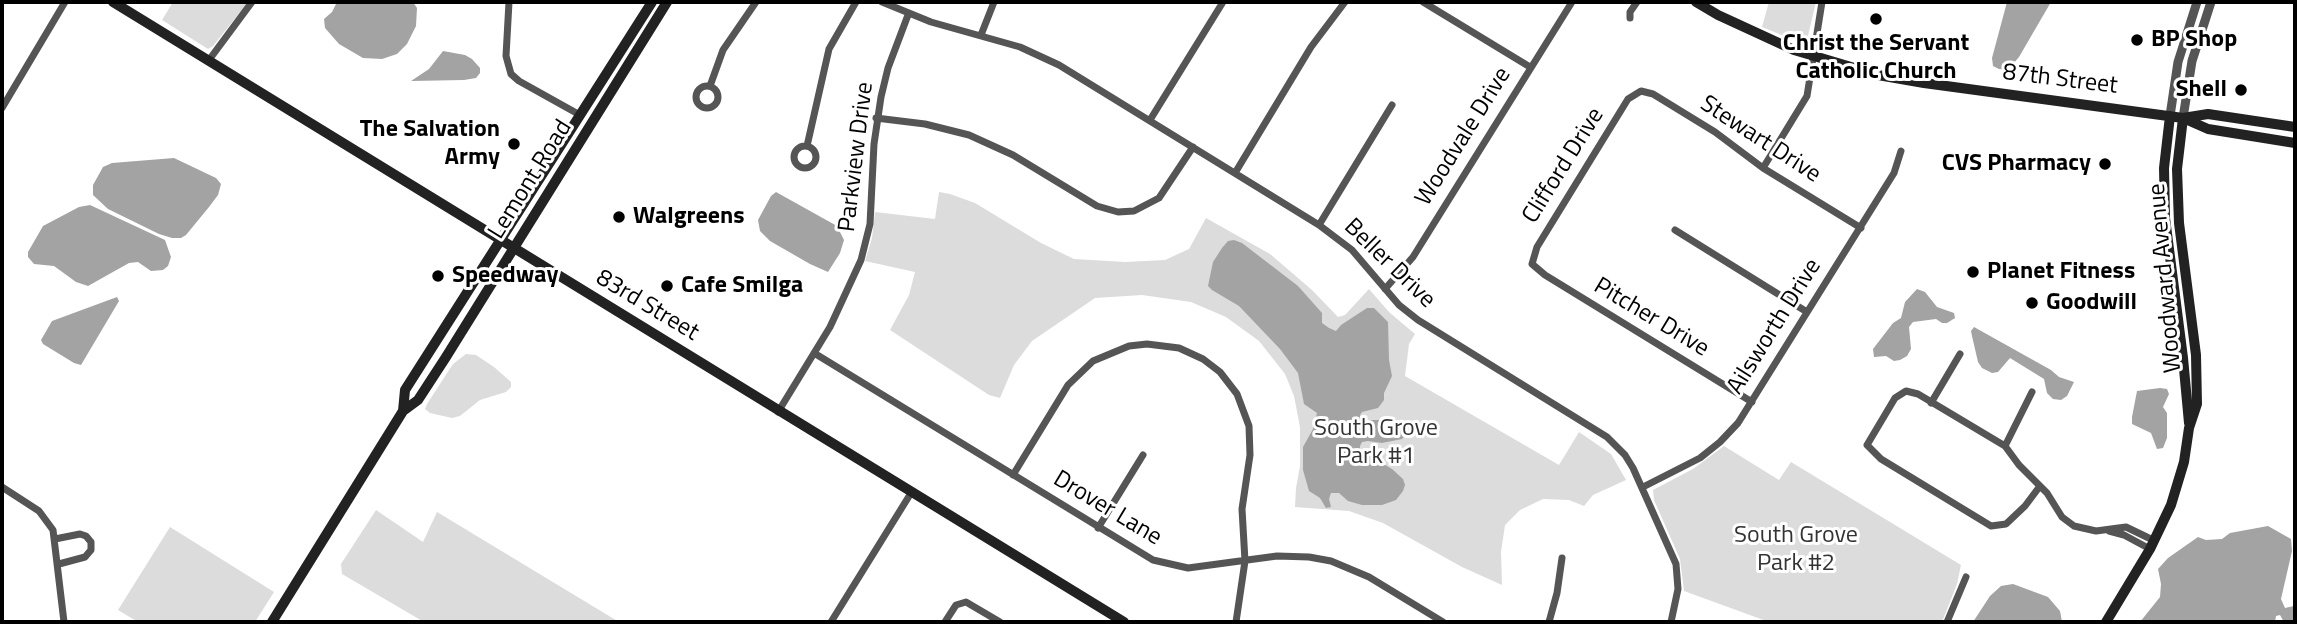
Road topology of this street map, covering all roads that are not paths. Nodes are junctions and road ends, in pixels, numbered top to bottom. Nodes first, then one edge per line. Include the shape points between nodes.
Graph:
1 (65, 2) edge
2 (113, 2) edge
3 (252, 2) edge
4 (509, 2) edge
5 (652, 2) edge
6 (667, 2) edge
7 (756, 2) edge
8 (856, 2) edge
9 (882, 2) edge
10 (994, 2) edge
11 (1223, 2) edge
12 (1345, 2) edge
13 (1423, 2) edge
14 (1572, 2) edge
15 (1637, 2) edge
16 (1696, 2) edge
17 (1822, 2) edge
18 (2197, 2) edge
19 (2211, 2) edge
20 (908, 15) junction
21 (1630, 18) dead end
22 (981, 35) junction
23 (1814, 57) junction
24 (209, 60) junction
25 (1530, 67) junction
26 (710, 86) dead end
27 (1636, 92) joint
28 (1392, 105) dead end
29 (2, 108) edge
30 (580, 115) junction
31 (2170, 116) junction
32 (877, 118) junction
33 (2183, 118) junction
34 (1150, 120) junction
35 (2295, 127) edge
36 (2295, 143) edge
37 (807, 146) dead end
38 (1193, 147) junction
39 (1900, 151) dead end
40 (1763, 168) junction
41 (1235, 173) junction
42 (1319, 225) junction
43 (1861, 228) junction
44 (1675, 230) dead end
45 (500, 241) junction
46 (514, 249) junction
47 (1532, 264) joint
48 (1385, 289) junction
49 (1807, 312) junction
50 (814, 353) junction
51 (1961, 354) dead end
52 (2032, 392) dead end
53 (1752, 402) junction
54 (1931, 403) junction
55 (402, 411) junction
56 (778, 412) junction
57 (2189, 428) junction
58 (2005, 446) junction
59 (1143, 455) dead end
60 (1013, 475) junction
61 (2040, 486) junction
62 (2, 487) edge
63 (1643, 488) junction
64 (911, 493) junction
65 (1098, 528) junction
66 (55, 539) junction
67 (2152, 545) junction
68 (1562, 558) dead end
69 (1245, 561) junction
70 (59, 564) junction
71 (1966, 577) dead end
72 (64, 622) edge
73 (272, 622) edge
74 (831, 622) edge
75 (945, 622) edge
76 (1000, 622) edge
77 (1124, 622) edge
78 (1238, 622) edge
79 (1443, 622) edge
80 (1549, 622) edge
81 (1671, 622) edge
82 (1947, 622) edge
83 (2106, 622) edge

1 - 29 street
2 - 24 main road, 83rd Street
3 - 24 street
4 - 30 street via 511,74
5 - 30 main road, Lemont Road
6 - 46 main road, Lemont Road
7 - 26 street via 723,50
8 - 37 street via 829,49
9 - 20 street, Beller Drive
10 - 22 street
11 - 34 street
12 - 41 street via 1311,47
13 - 25 street
14 - 25 street, Woodvale Drive
15 - 21 street
16 - 23 main road, 87th Street
17 - 23 street
18 - 31 street, Woodward Avenue via 2178,62
19 - 33 street, Woodward Avenue via 2192,61
20 - 22 street, Beller Drive
20 - 32 street, Parkview Drive via 888,68
22 - 34 street, Beller Drive via 1059,65
23 - 31 main road, 87th Street via 1924,83
23 - 40 street via 1804,101
24 - 45 main road, 83rd Street
25 - 48 street, Woodvale Drive via 1413,257
27 - 40 street, Stewart Drive via 1653,94
27 - 47 street, Clifford Drive via 1537,247
28 - 42 street
30 - 45 main road, Lemont Road
31 - 33 main road, 87th Street
31 - 57 main road, Woodward Avenue via 2165,218
32 - 38 street via 969,135 1013,155 1097,206 1118,212 1134,211 1159,198
32 - 50 street, Parkview Drive via 864,250 842,304
33 - 35 main road via 2208,114
33 - 36 main road via 2207,129
33 - 57 main road, Woodward Avenue via 2178,211 2197,383 2197,404
34 - 38 street, Beller Drive
38 - 41 street, Beller Drive
39 - 43 street, Ailsworth Drive via 1895,173
40 - 43 street, Stewart Drive
41 - 42 street, Beller Drive
42 - 48 street, Beller Drive via 1352,250
43 - 49 street, Ailsworth Drive
44 - 49 street
45 - 46 main road, 83rd Street
45 - 55 main road, Lemont Road via 405,390
46 - 55 main road, Lemont Road via 418,400
46 - 56 main road, 83rd Street
47 - 53 street, Pitcher Drive
48 - 63 street, Beller Drive via 1427,327 1607,437 1629,461
49 - 53 street, Ailsworth Drive
50 - 56 street, Parkview Drive
50 - 60 street, Drover Lane
51 - 54 street
52 - 58 street
53 - 63 street, Ailsworth Drive via 1710,451
54 - 58 street
54 - 61 street via 1906,391 1895,398 1867,445 1881,459 1991,527 2006,524
55 - 73 main road, Lemont Road
56 - 64 main road, 83rd Street
57 - 67 main road, Woodward Avenue via 2179,480
58 - 61 street
59 - 65 street
60 - 65 street, Drover Lane
60 - 69 street via 1068,385 1094,361 1129,346 1158,344 1186,351 1227,380 1249,426 1242,509
61 - 67 street via 2067,522 2081,529 2126,527
62 - 66 street via 44,516
63 - 81 street, Beller Drive via 1676,564 1678,589
64 - 74 street
64 - 77 main road, 83rd Street
65 - 69 street, Drover Lane via 1140,554 1175,567
66 - 70 street
66 - 70 street via 80,534 90,542 85,557
67 - 83 main road, Woodward Avenue
68 - 80 street
69 - 78 street
69 - 79 street, Drover Lane via 1288,556 1331,561 1369,577
70 - 72 street
71 - 82 street
75 - 76 street via 963,602

